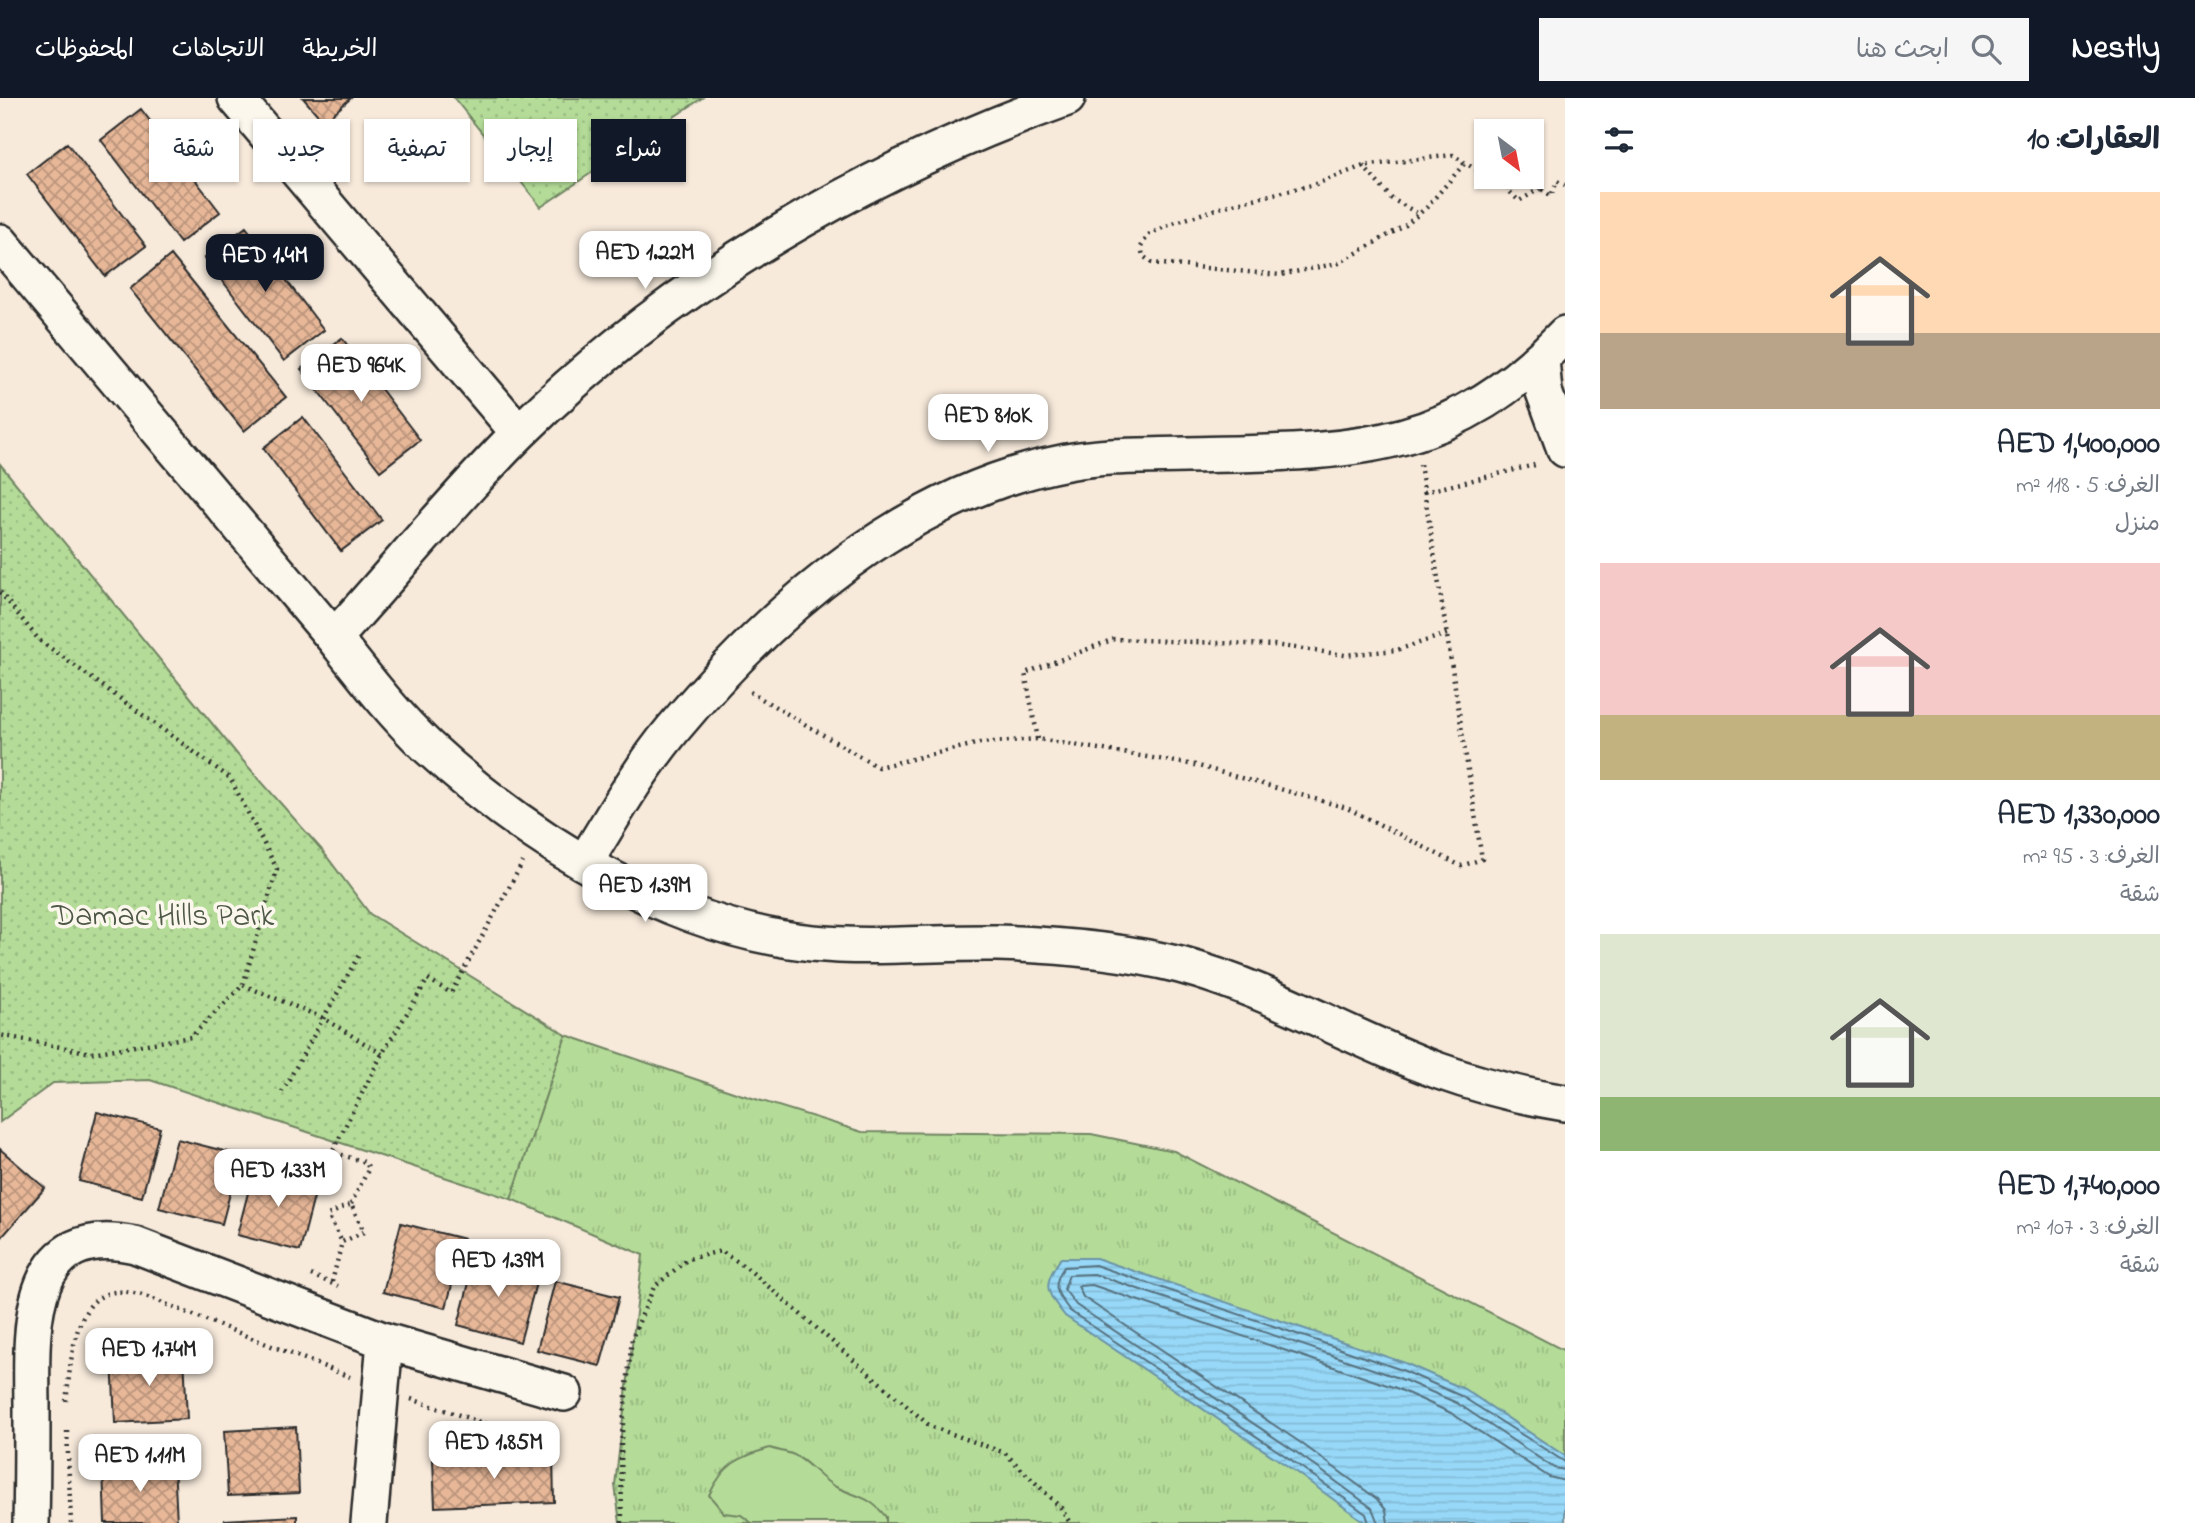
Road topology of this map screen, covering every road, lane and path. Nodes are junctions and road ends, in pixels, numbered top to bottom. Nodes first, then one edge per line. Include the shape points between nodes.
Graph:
1 (236, 98) edge
2 (1066, 98) edge
3 (1464, 164) junction
4 (1363, 166) junction
5 (1474, 170) edge
6 (1565, 185) edge
7 (1507, 189) edge
8 (1539, 189) edge
9 (1542, 189) edge
10 (1419, 214) junction
11 (0, 242) edge
12 (1565, 334) edge
13 (1541, 359) junction
14 (1497, 394) junction
15 (519, 433) junction
16 (1415, 435) junction
17 (1557, 445) edge
18 (1424, 492) junction
19 (0, 592) edge
20 (1447, 634) junction
21 (334, 638) junction
22 (720, 675) junction
23 (1038, 739) junction
24 (539, 834) junction
25 (585, 862) junction
26 (360, 953) dead end
27 (243, 985) junction
28 (323, 1018) junction
29 (0, 1035) edge
30 (382, 1054) junction
31 (282, 1092) dead end
32 (1565, 1103) edge
33 (351, 1204) junction
34 (342, 1242) junction
35 (332, 1282) dead end
36 (385, 1341) junction
37 (380, 1389) junction
38 (564, 1393) dead end
39 (66, 1405) dead end
40 (66, 1418) dead end
41 (546, 1444) dead end
42 (31, 1523) edge
43 (71, 1523) edge
44 (369, 1523) edge
45 (622, 1523) edge
46 (1070, 1523) edge

1 - 15 street
2 - 15 street via 919,158 811,215 708,279 610,352
3 - 4 path via 1453,155
3 - 5 path
3 - 10 path
4 - 10 path via 1392,199
4 - 10 path via 1316,184 1173,223 1148,235 1141,247 1143,256 1152,263 1280,275 1351,257
6 - 9 path via 1558,181 1551,196
7 - 8 path via 1520,201
11 - 21 street
12 - 13 street
13 - 14 street
13 - 17 street
14 - 16 street
14 - 17 street via 1528,405
15 - 21 street
16 - 18 path
16 - 22 street via 1321,452 1068,462 996,480 928,511 867,548
17 - 18 path
18 - 20 path
19 - 27 path via 39,640 230,778 277,869
20 - 23 path via 1397,650 1345,655 1274,645 1114,639 1025,673
20 - 23 path via 1482,859 1461,866 1347,808 1195,765
21 - 24 street via 378,695 427,746
22 - 23 path via 878,767 980,743
22 - 25 street via 629,789
24 - 25 street
24 - 30 path via 451,993 428,979
25 - 32 street via 655,898 731,926 811,943 996,943 1089,949 1181,965 1437,1070 1502,1092
26 - 28 path
27 - 28 path
27 - 29 path via 191,1037 91,1053
28 - 30 path
28 - 31 path
30 - 33 path via 332,1152 365,1162 369,1168
33 - 34 path via 364,1232
33 - 34 path via 328,1215
34 - 35 path
36 - 37 street
36 - 38 street
36 - 42 street via 157,1255 125,1257 87,1268 57,1294 32,1339
37 - 39 path via 148,1297 120,1292 91,1304 77,1325
37 - 41 path
37 - 44 street
40 - 43 path
45 - 46 path via 621,1443 632,1338 654,1287 688,1259 721,1251 747,1268 930,1426 1005,1453 1061,1508

